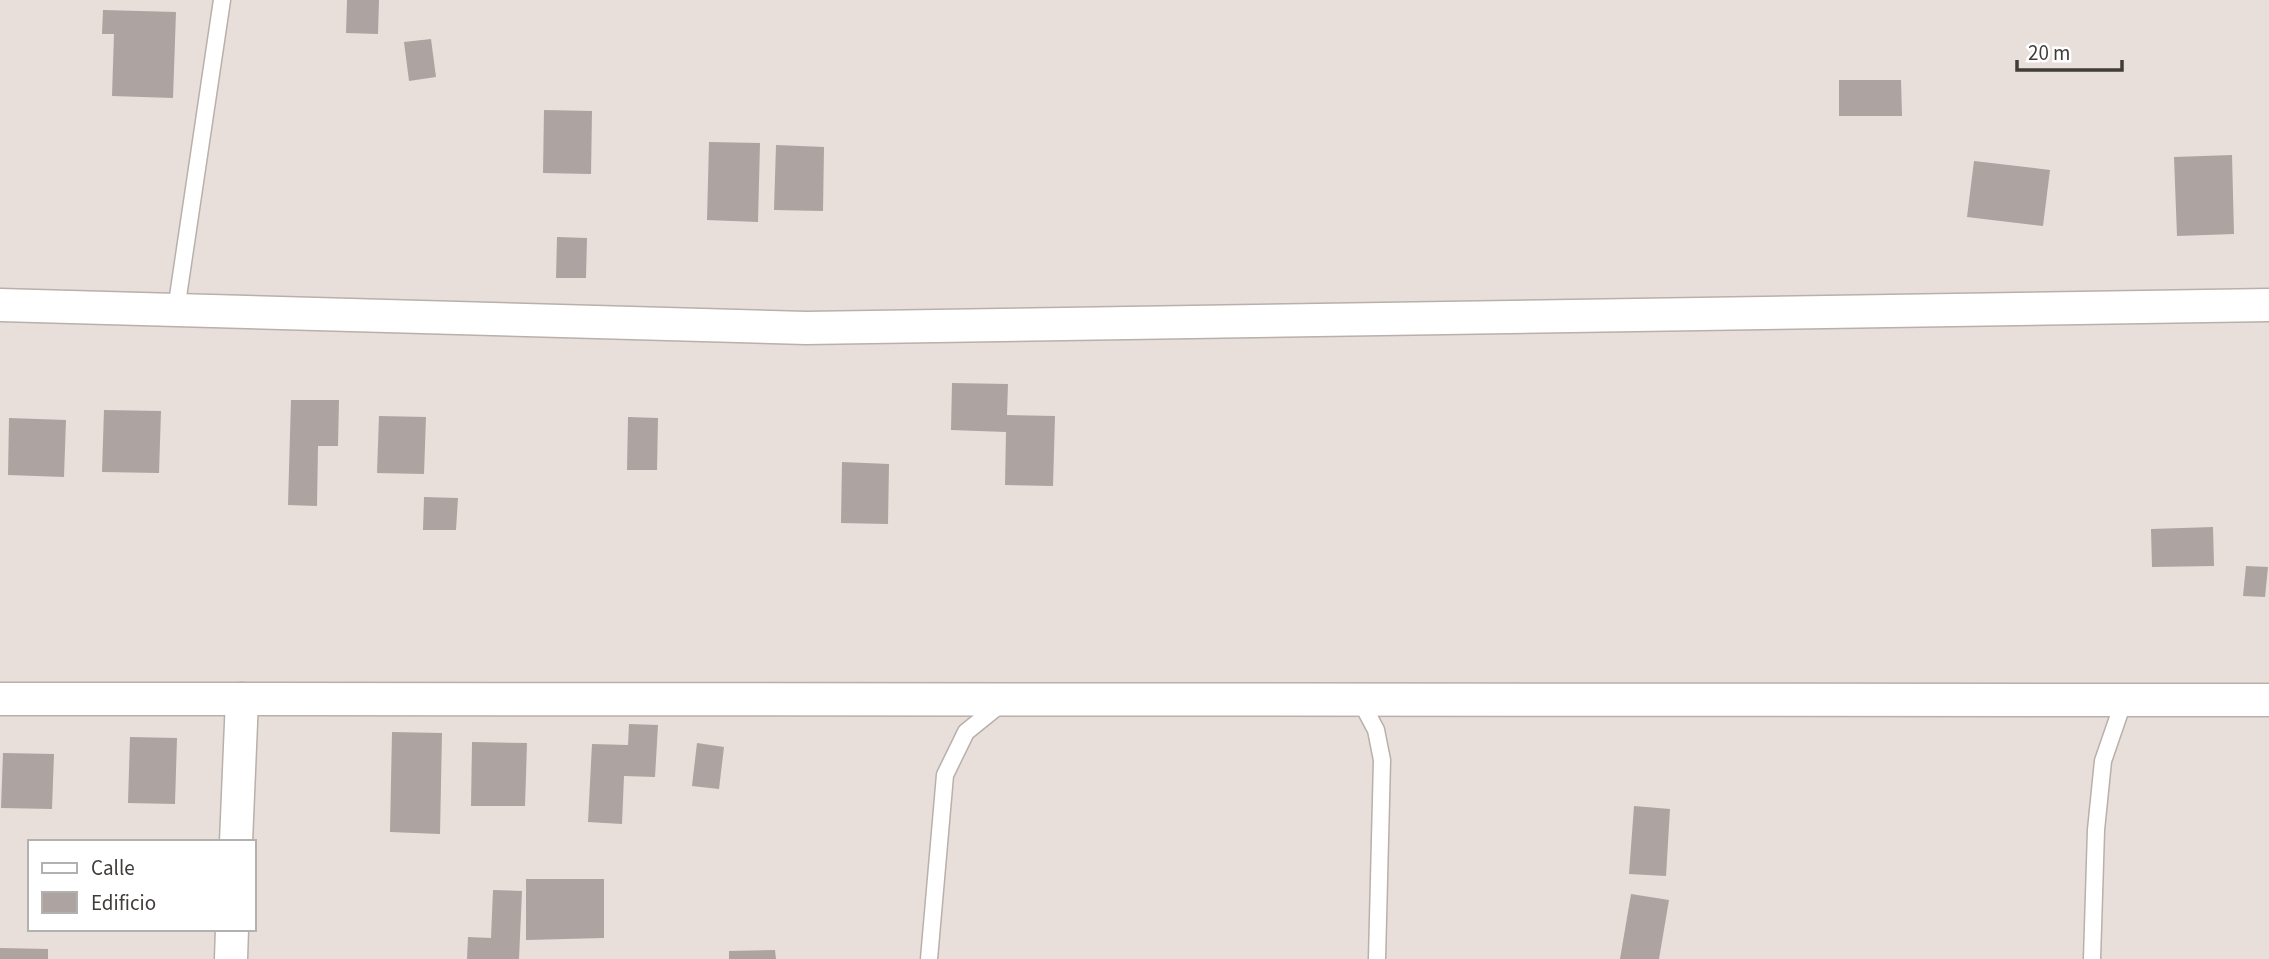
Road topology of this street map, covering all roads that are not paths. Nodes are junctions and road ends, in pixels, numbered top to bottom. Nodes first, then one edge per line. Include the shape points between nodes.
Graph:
1 (222, 0) edge
2 (2269, 304) edge
3 (0, 305) edge
4 (176, 310) junction
5 (0, 699) edge
6 (242, 699) junction
7 (1006, 700) junction
8 (1360, 700) junction
9 (2124, 700) junction
10 (2269, 700) edge
11 (236, 840) edge
12 (232, 931) edge
13 (231, 959) edge
14 (929, 959) edge
15 (1377, 959) edge
16 (2092, 959) edge

1 - 4 lane
2 - 4 street via 806,328
3 - 4 street
5 - 6 street
6 - 7 street
6 - 11 street
7 - 8 street
7 - 14 lane via 966,732 945,775
8 - 9 street
8 - 15 lane via 1376,730 1382,760
9 - 10 street
9 - 16 lane via 2103,761 2095,831
12 - 13 street

